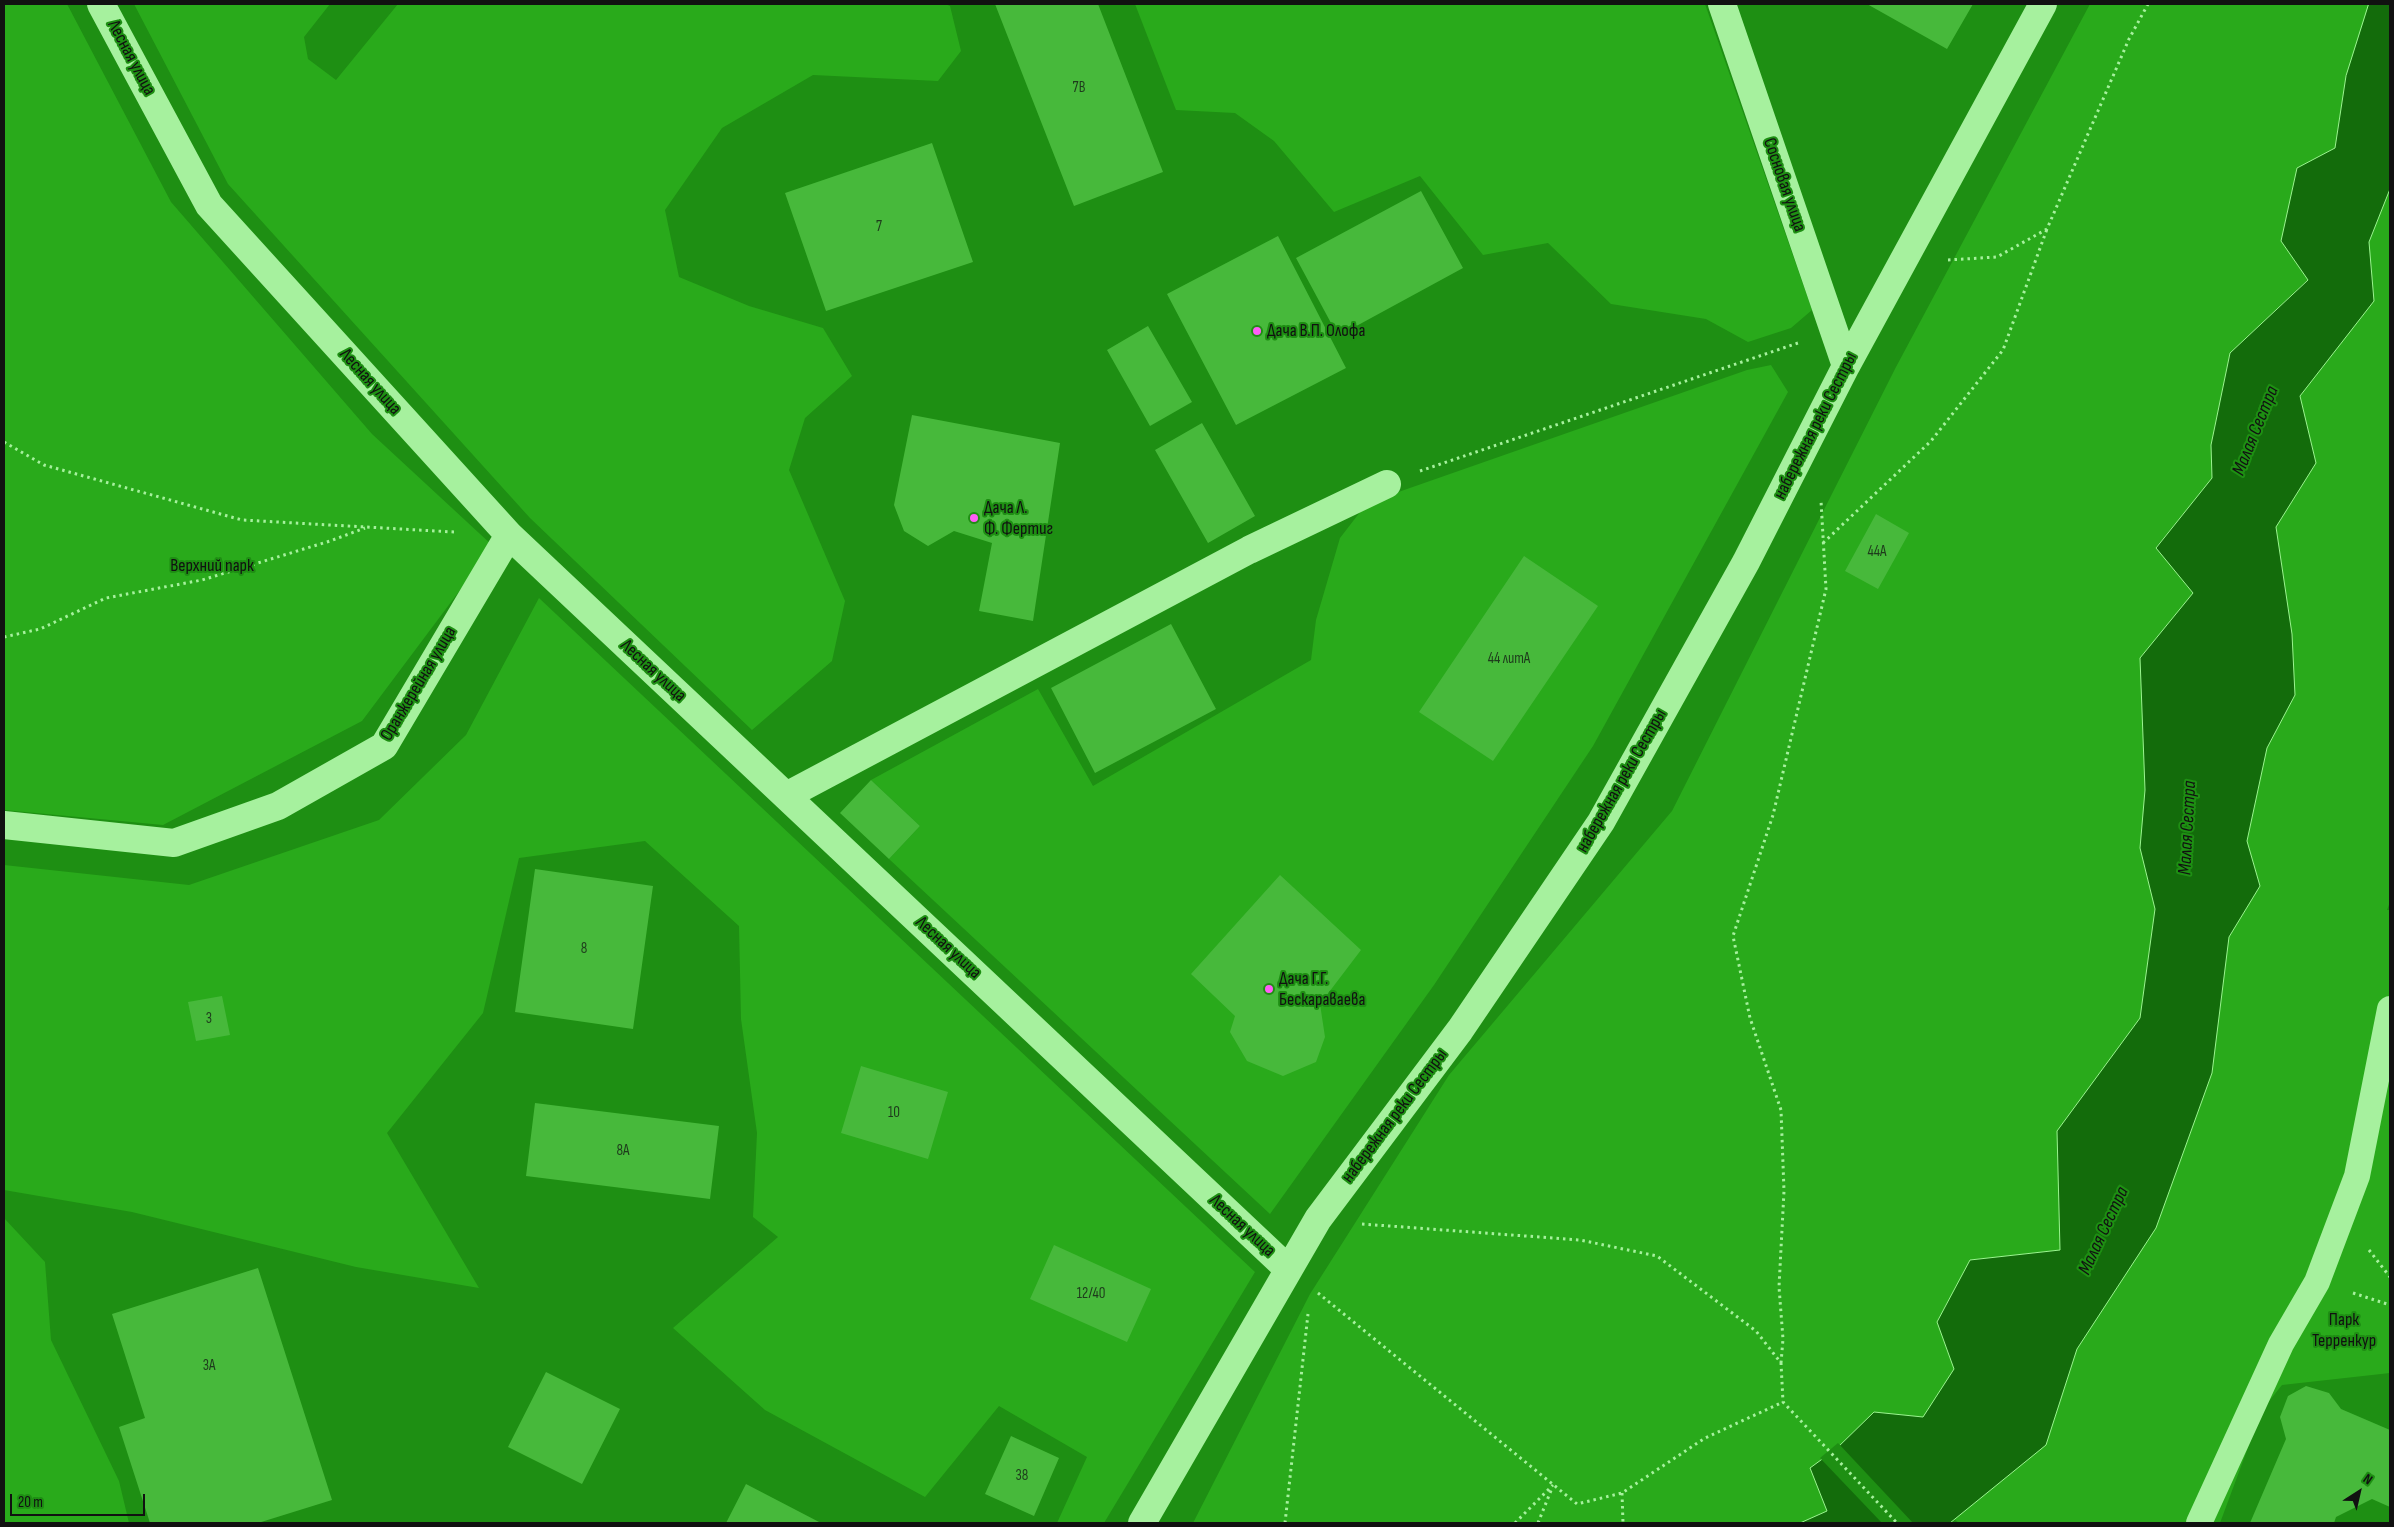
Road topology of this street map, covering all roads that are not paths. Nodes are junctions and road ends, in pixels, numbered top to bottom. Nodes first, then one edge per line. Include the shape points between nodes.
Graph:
1 (101, 4) edge
2 (1722, 4) edge
3 (2043, 4) edge
4 (1846, 366) junction
5 (1387, 484) dead end
6 (509, 535) junction
7 (786, 796) junction
8 (4, 825) edge
9 (2390, 1009) edge
10 (1288, 1269) junction
11 (1142, 1523) edge
12 (2200, 1523) edge

1 - 6 street, Лесная улица via 209,205
2 - 4 street, Сосновая улица
3 - 4 street, набережная реки Сестры
4 - 10 street, набережная реки Сестры via 1746,562 1602,822 1460,1030 1318,1219
5 - 7 street via 1249,550
6 - 7 street, Лесная улица
6 - 8 street, Оранжерейная улица via 384,746 360,760 278,806 174,843
7 - 10 street, Лесная улица
9 - 12 lane via 2357,1176 2316,1282 2281,1344
10 - 11 street, набережная реки Сестры

